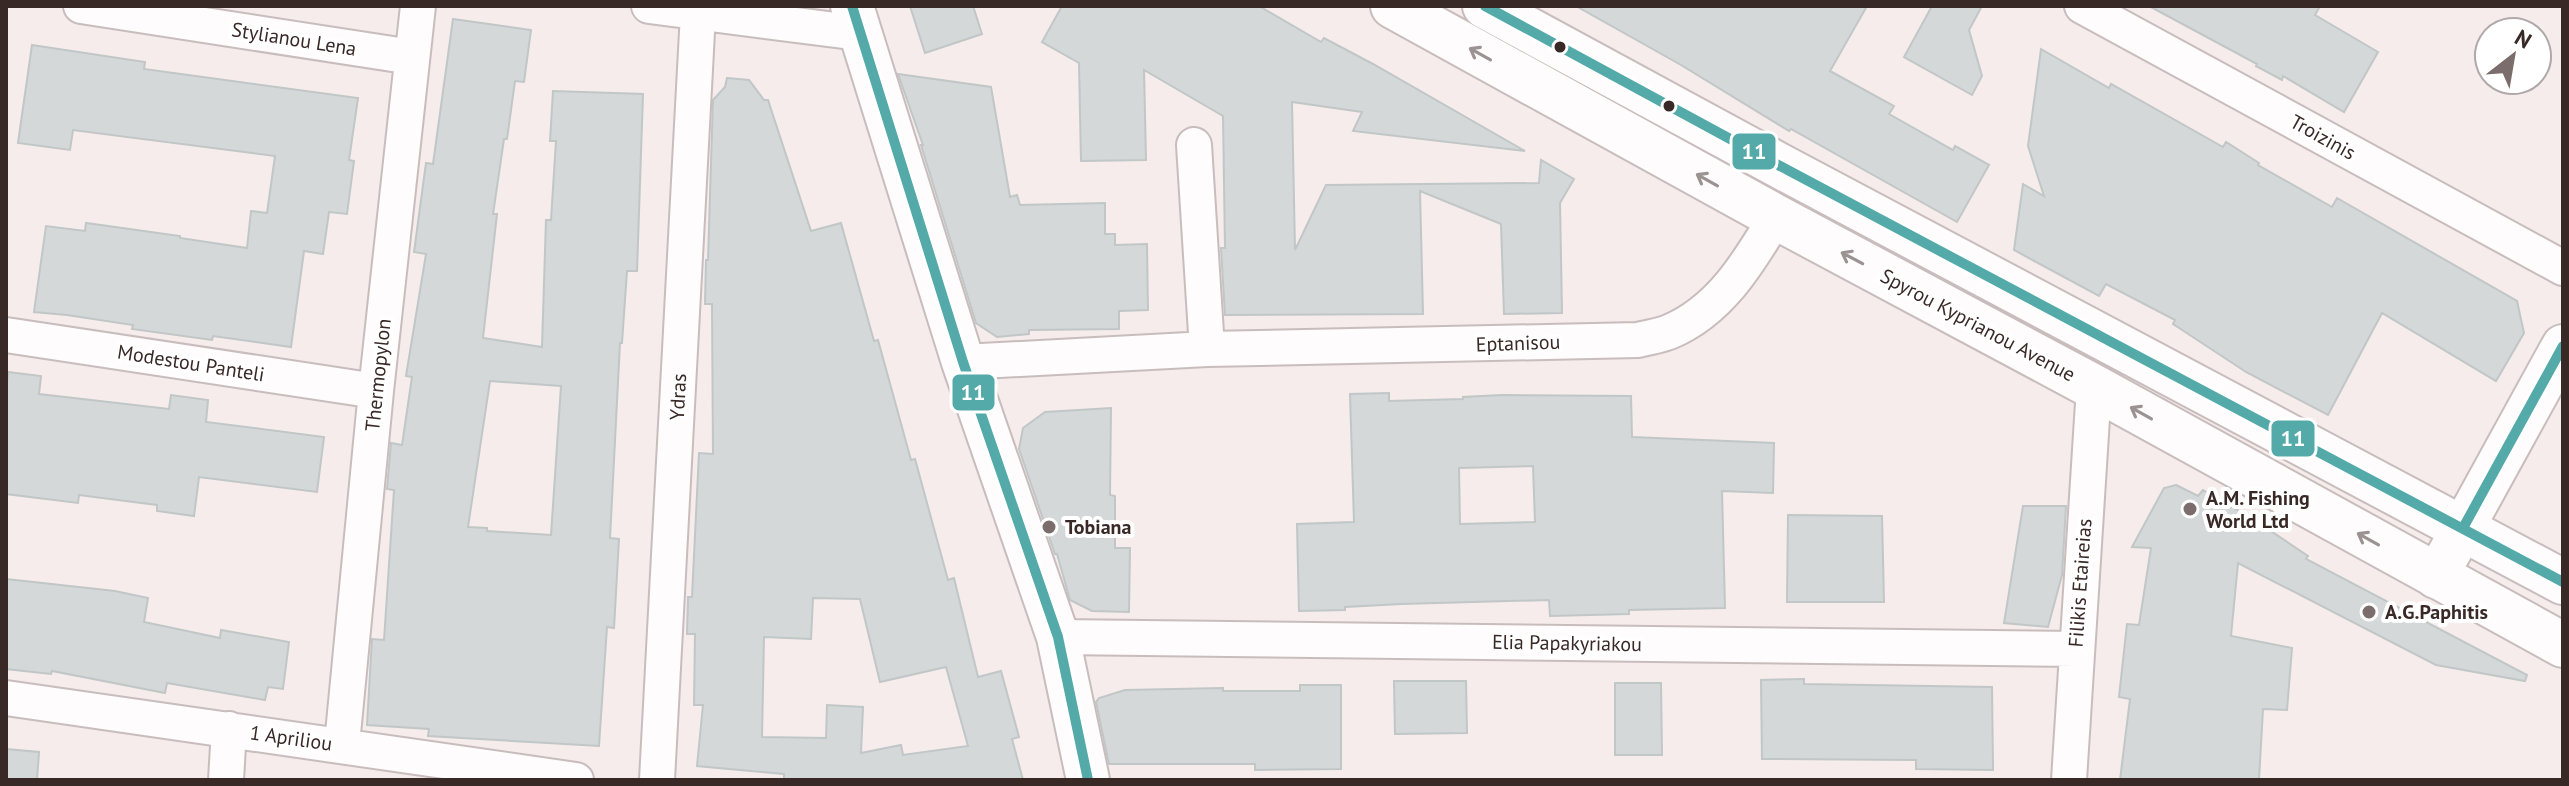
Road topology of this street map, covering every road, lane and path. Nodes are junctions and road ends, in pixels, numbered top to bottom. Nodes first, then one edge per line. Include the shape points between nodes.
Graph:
1 (81, 6) edge
2 (418, 6) edge
3 (649, 6) edge
4 (1393, 6) edge
5 (1485, 6) edge
6 (2082, 6) edge
7 (698, 13) junction
8 (856, 20) edge
9 (412, 57) junction
10 (1194, 145) dead end
11 (1776, 217) junction
12 (2563, 268) edge
13 (6, 335) edge
14 (2563, 346) edge
15 (1207, 349) junction
16 (963, 362) junction
17 (2094, 387) junction
18 (376, 391) junction
19 (2463, 528) junction
20 (2436, 577) junction
21 (2563, 582) edge
22 (1058, 637) junction
23 (2563, 645) edge
24 (2076, 649) junction
25 (6, 698) edge
26 (229, 729) junction
27 (342, 744) junction
28 (525, 777) edge
29 (226, 780) edge
30 (576, 780) edge
31 (657, 780) edge
32 (1088, 780) edge
33 (2069, 780) edge

1 - 9 street, Stylianou Lena
2 - 9 street, Thermopylon
3 - 7 street
11 -> 4 main road, Spyrou Kyprianou Avenue
5 - 19 main road
6 - 12 street, Troizinis
7 - 8 street
7 - 31 street, Ydras
8 - 16 street
9 - 18 street, Thermopylon
10 - 15 street
11 - 15 street, Eptanisou via 1720,298 1668,333 1638,340
17 -> 11 main road, Spyrou Kyprianou Avenue
13 - 18 street, Modestou Panteli
14 - 19 street
15 - 16 street, Eptanisou
16 - 22 street
20 -> 17 main road, Spyrou Kyprianou Avenue
17 - 24 street, Filikis Etaireias
18 - 27 street, Thermopylon
19 - 20 street
19 - 21 main road
20 - 23 main road, Spyrou Kyprianou Avenue
22 - 24 street, Elia Papakyriakou
22 - 32 street
24 - 33 street, Filikis Etaireias
25 - 26 street, 1 Apriliou
26 - 27 street, 1 Apriliou
26 - 29 street
27 - 28 street, 1 Apriliou
28 - 30 street, 1 Apriliou

